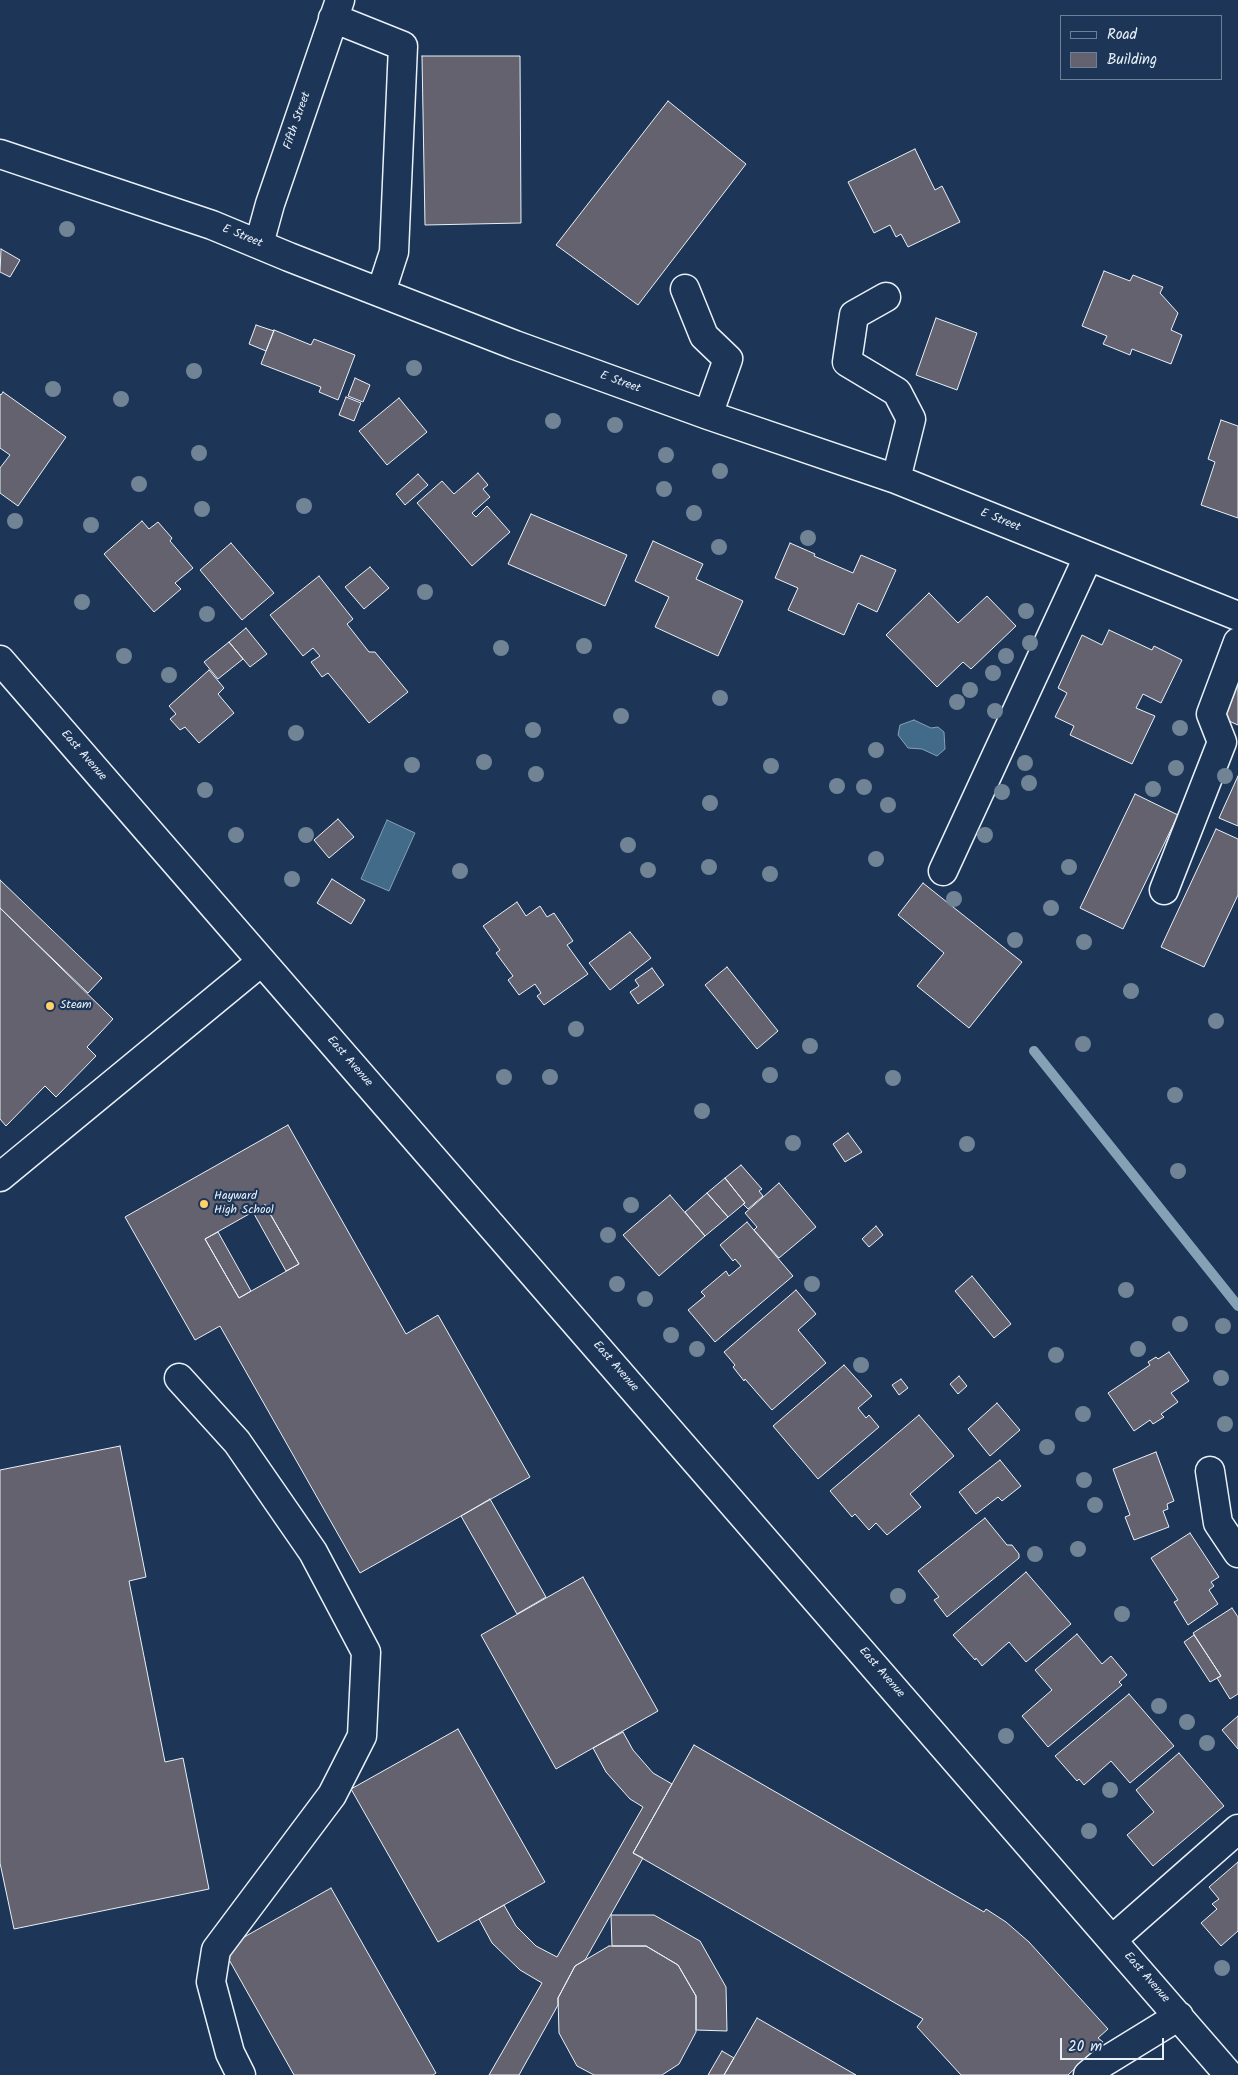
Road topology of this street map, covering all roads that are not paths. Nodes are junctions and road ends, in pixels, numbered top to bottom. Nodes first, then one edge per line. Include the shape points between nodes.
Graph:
1 (337, 9) edge
2 (0, 154) edge
3 (258, 244) junction
4 (685, 288) dead end
5 (381, 292) junction
6 (886, 297) dead end
7 (708, 415) junction
8 (896, 479) junction
9 (1088, 557) junction
10 (1238, 616) edge
11 (1238, 642) edge
12 (0, 660) edge
13 (943, 871) dead end
14 (1164, 890) dead end
15 (261, 962) junction
16 (0, 1177) edge
17 (179, 1378) dead end
18 (1210, 1472) dead end
19 (1238, 1553) edge
20 (1238, 1829) edge
21 (1113, 1939) junction
22 (1178, 2016) junction
23 (241, 2075) edge
24 (1088, 2075) edge
25 (1229, 2075) edge

1 - 3 street, Fifth Street
1 - 5 street via 404,46 394,252
2 - 3 street, E Street
3 - 5 street, E Street
4 - 7 street via 704,336 728,359
5 - 7 street, E Street
6 - 8 street via 854,315 847,362 897,392 912,419
7 - 8 street, E Street
8 - 9 street, E Street
9 - 10 street, E Street
9 - 13 street
11 - 14 street via 1211,714 1222,742
12 - 15 street, East Avenue
15 - 16 street
15 - 21 street, East Avenue
17 - 23 street via 236,1442 313,1552 366,1652 362,1736 332,1795 216,1950 211,1982 230,2053
18 - 19 street via 1218,1523
20 - 21 street
21 - 22 street, East Avenue
22 - 24 street
22 - 25 street, East Avenue

